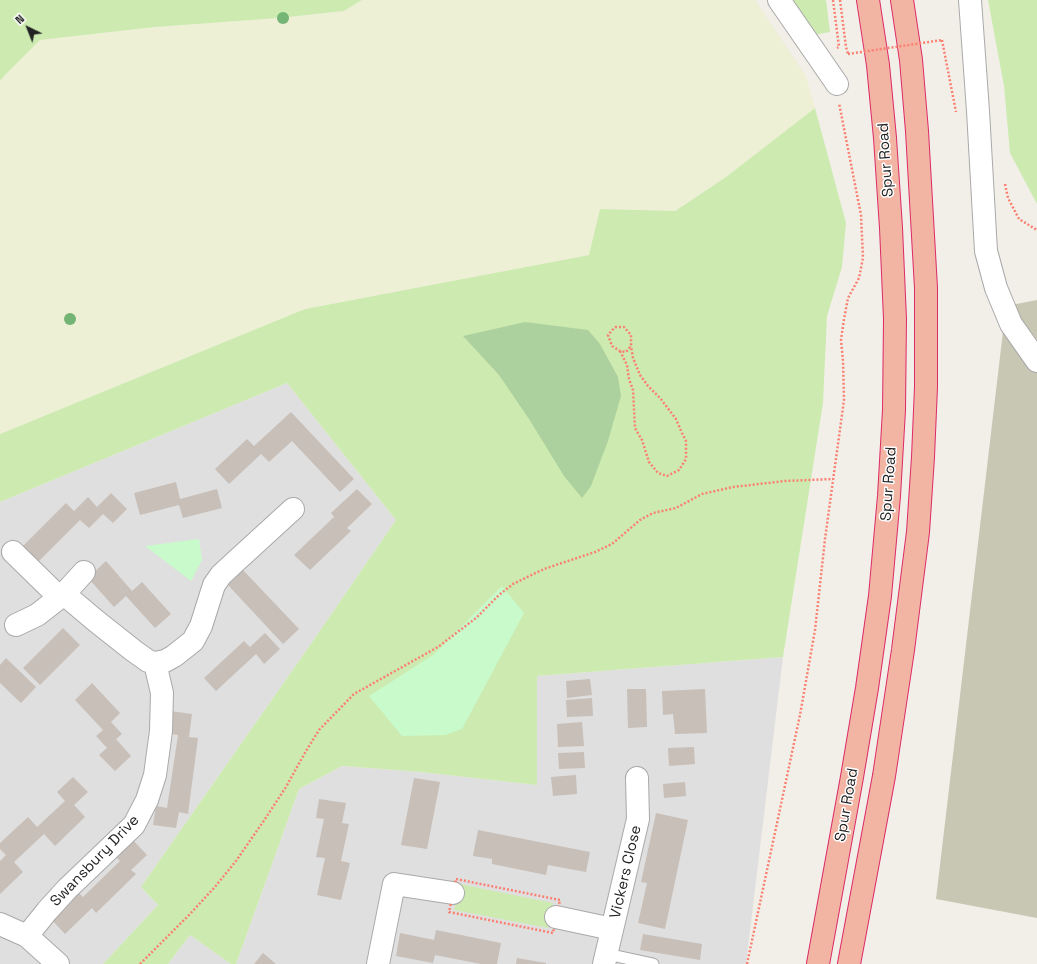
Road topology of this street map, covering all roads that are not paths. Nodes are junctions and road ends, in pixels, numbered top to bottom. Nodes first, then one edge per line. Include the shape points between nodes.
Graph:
1 (779, 0) edge
2 (868, 0) edge
3 (902, 0) edge
4 (970, 0) edge
5 (837, 84) road end
6 (1037, 361) edge
7 (293, 509) dead end
8 (13, 552) dead end
9 (84, 572) dead end
10 (61, 596) junction
11 (16, 625) dead end
12 (154, 663) junction
13 (636, 778) dead end
14 (453, 893) road end
15 (556, 917) road end
16 (0, 924) edge
17 (612, 929) junction
18 (27, 936) junction
19 (605, 959) edge
20 (58, 964) edge
21 (378, 964) edge
22 (652, 964) edge
23 (818, 964) edge
24 (849, 964) edge

1 - 5 street
2 - 23 highway, Spur Road via 878,65 891,221 895,304 894,410 880,596 867,688
3 - 24 highway, Spur Road via 911,60 926,288 923,457 918,532 903,650 884,776
4 - 6 street via 986,251 996,288 1011,324
7 - 12 street via 221,575 214,585 201,626 193,641 174,656
8 - 10 street
9 - 10 street
10 - 11 street via 37,615
10 - 12 street
12 - 18 street, Swansbury Drive via 162,693 161,731 155,775 147,800 134,825 67,889
13 - 17 street, Vickers Close via 638,820
14 - 21 street via 394,884
15 - 17 street
16 - 18 street
17 - 19 street, Vickers Close
18 - 20 street
19 - 22 lane

